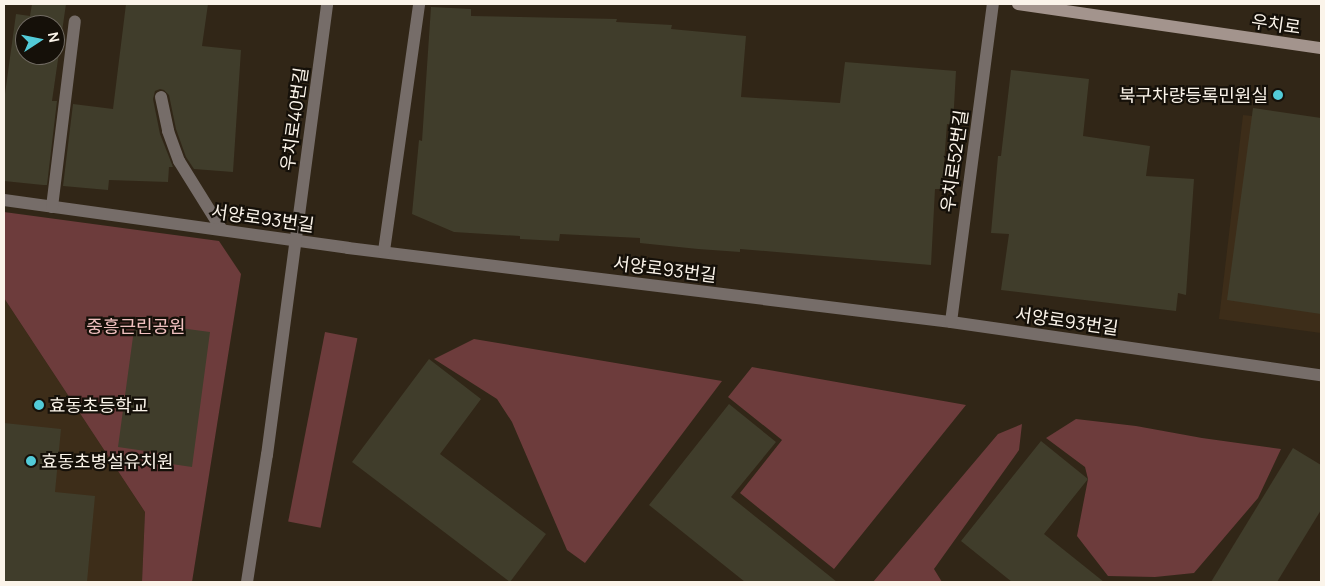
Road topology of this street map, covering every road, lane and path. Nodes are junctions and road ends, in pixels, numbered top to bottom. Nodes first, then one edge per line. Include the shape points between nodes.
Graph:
1 (327, 4) edge
2 (419, 4) edge
3 (993, 4) edge
4 (1018, 4) edge
5 (75, 21) dead end
6 (1321, 48) edge
7 (161, 97) dead end
8 (4, 200) edge
9 (52, 207) junction
10 (222, 230) junction
11 (295, 240) junction
12 (384, 251) junction
13 (951, 322) junction
14 (1321, 375) edge
15 (247, 582) edge

1 - 11 street, 우치로40번길
2 - 12 street
3 - 13 street, 우치로52번길
4 - 6 main road, 우치로
5 - 9 street
7 - 10 street via 179,161
8 - 9 street, 서양로93번길
9 - 10 street, 서양로93번길
10 - 11 street, 서양로93번길
11 - 12 street, 서양로93번길
11 - 15 street, 우치로40번길
12 - 13 street, 서양로93번길
13 - 14 street, 서양로93번길

